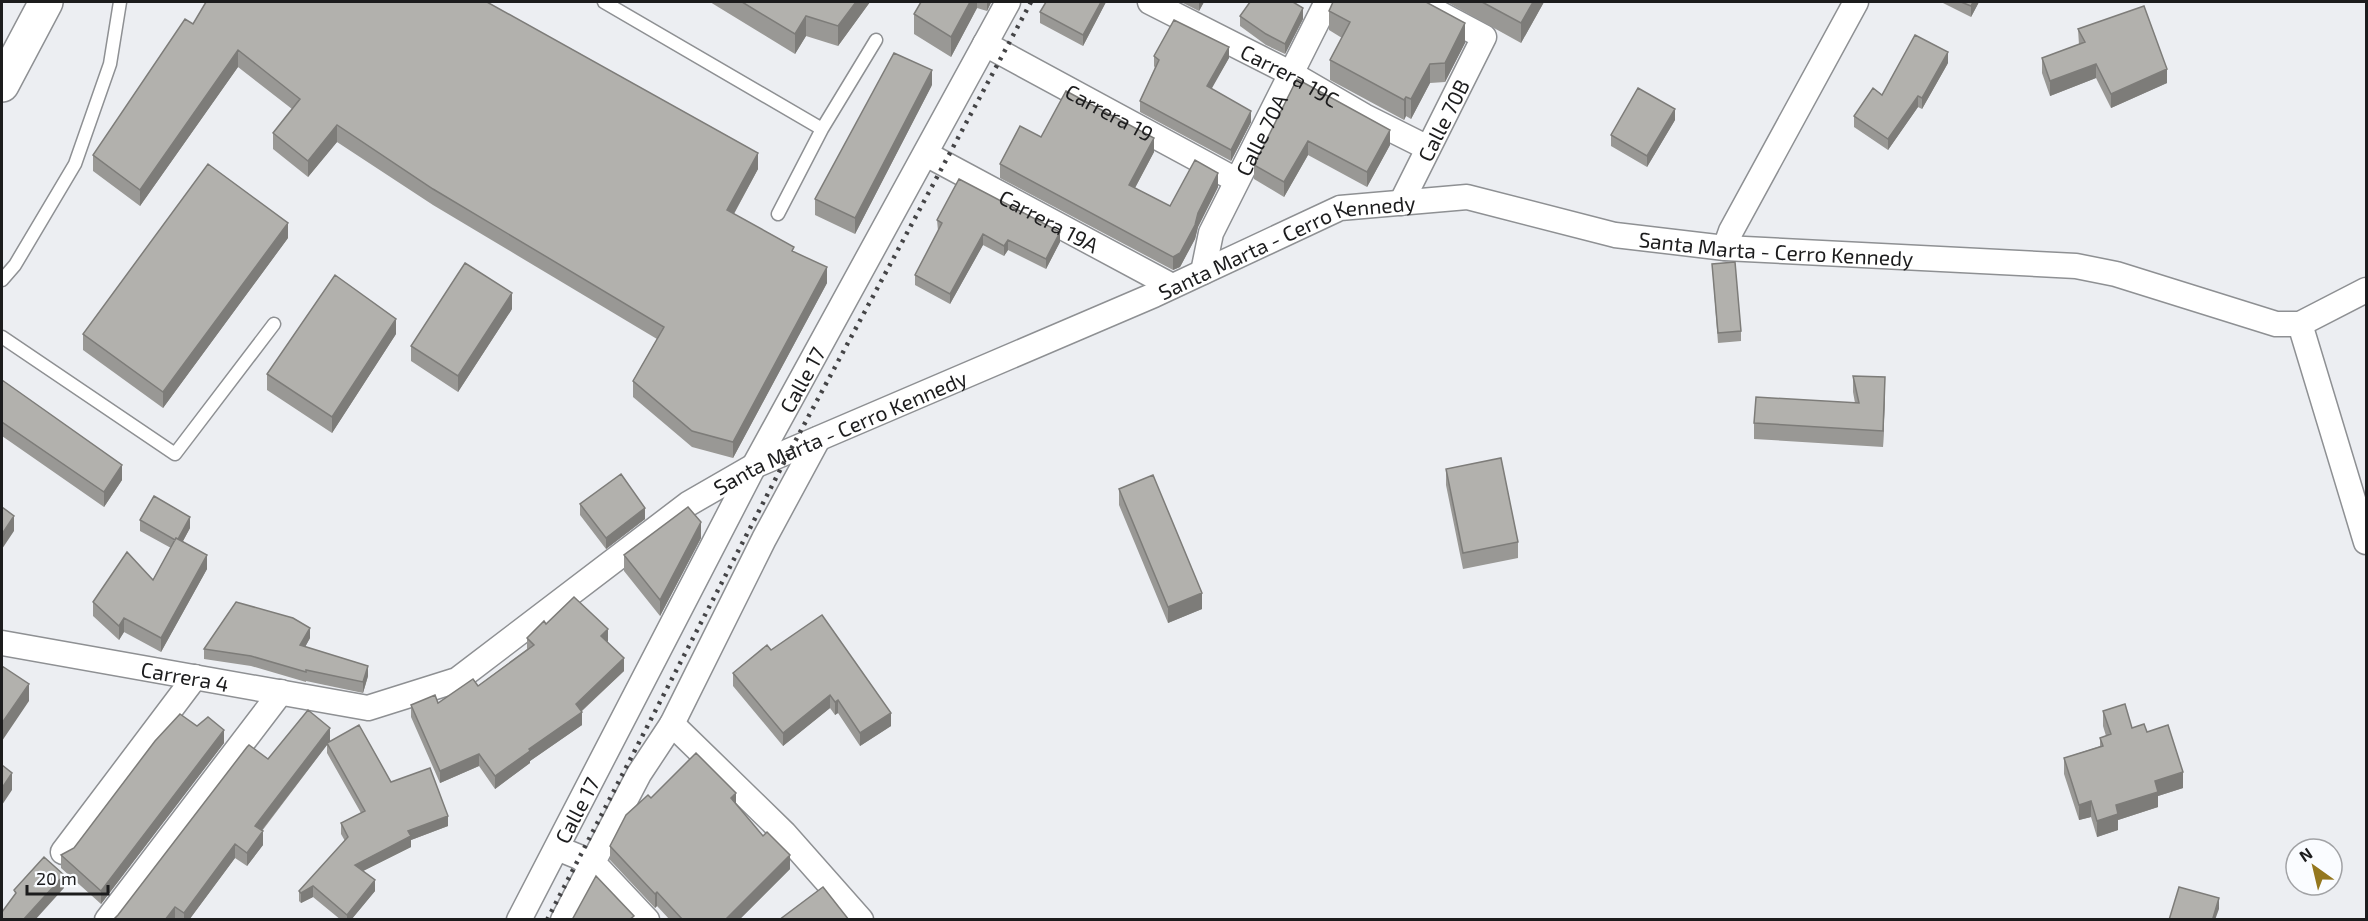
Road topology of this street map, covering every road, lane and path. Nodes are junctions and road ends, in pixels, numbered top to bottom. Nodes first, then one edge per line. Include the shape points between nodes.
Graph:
1 (46, 2) edge
2 (120, 2) edge
3 (604, 2) edge
4 (1008, 2) edge
5 (1150, 2) edge
6 (1327, 2) edge
7 (1418, 2) edge
8 (1856, 2) edge
9 (876, 40) dead end
10 (986, 44) junction
11 (1290, 73) junction
12 (2, 84) edge
13 (822, 129) junction
14 (1428, 148) junction
15 (926, 154) junction
16 (1236, 180) junction
17 (1401, 203) junction
18 (778, 214) dead end
19 (1725, 248) junction
20 (1203, 272) junction
21 (2, 280) edge
22 (1172, 286) junction
23 (2367, 290) edge
24 (273, 324) dead end
25 (2300, 324) junction
26 (2, 337) edge
27 (818, 439) junction
28 (754, 466) junction
29 (2367, 542) edge
30 (2, 643) edge
31 (195, 677) junction
32 (281, 692) junction
33 (368, 708) joint
34 (672, 724) junction
35 (557, 848) junction
36 (63, 852) edge
37 (591, 865) junction
38 (107, 920) edge
39 (519, 920) edge
40 (563, 920) edge
41 (647, 920) edge
42 (861, 920) edge

1 - 12 highway
2 - 21 lane via 110,63 75,164 15,265
3 - 13 lane
4 - 10 street, Calle 17
5 - 11 street, Carrera 19C
6 - 11 street, Calle 70A
7 - 14 street, Calle 70B via 1484,37
8 - 19 street
9 - 13 lane
10 - 15 street, Calle 17
10 - 16 street, Carrera 19
11 - 14 street, Carrera 19C
11 - 16 street, Calle 70A
13 - 18 lane
14 - 17 street, Calle 70B
15 - 22 street, Carrera 19A
15 - 28 street, Calle 17
16 - 20 street, Calle 70A via 1211,233
17 - 19 street, Santa Marta - Cerro Kennedy via 1467,197 1615,235
17 - 20 street, Santa Marta - Cerro Kennedy via 1340,208
19 - 25 street, Santa Marta - Cerro Kennedy via 2076,266 2116,274 2276,324
20 - 22 street, Santa Marta - Cerro Kennedy
22 - 27 street, Santa Marta - Cerro Kennedy
23 - 25 street
24 - 26 lane via 175,454
25 - 29 street
27 - 28 street, Santa Marta - Cerro Kennedy
27 - 34 street
28 - 33 street, Santa Marta - Cerro Kennedy via 688,504 458,680
28 - 35 street, Calle 17
30 - 31 street, Carrera 4
31 - 32 street, Carrera 4
31 - 36 street
32 - 33 street, Carrera 4
32 - 38 street
34 - 37 street via 639,774
34 - 42 street via 784,833
35 - 37 street
35 - 39 street, Calle 17
37 - 40 street
37 - 41 street

